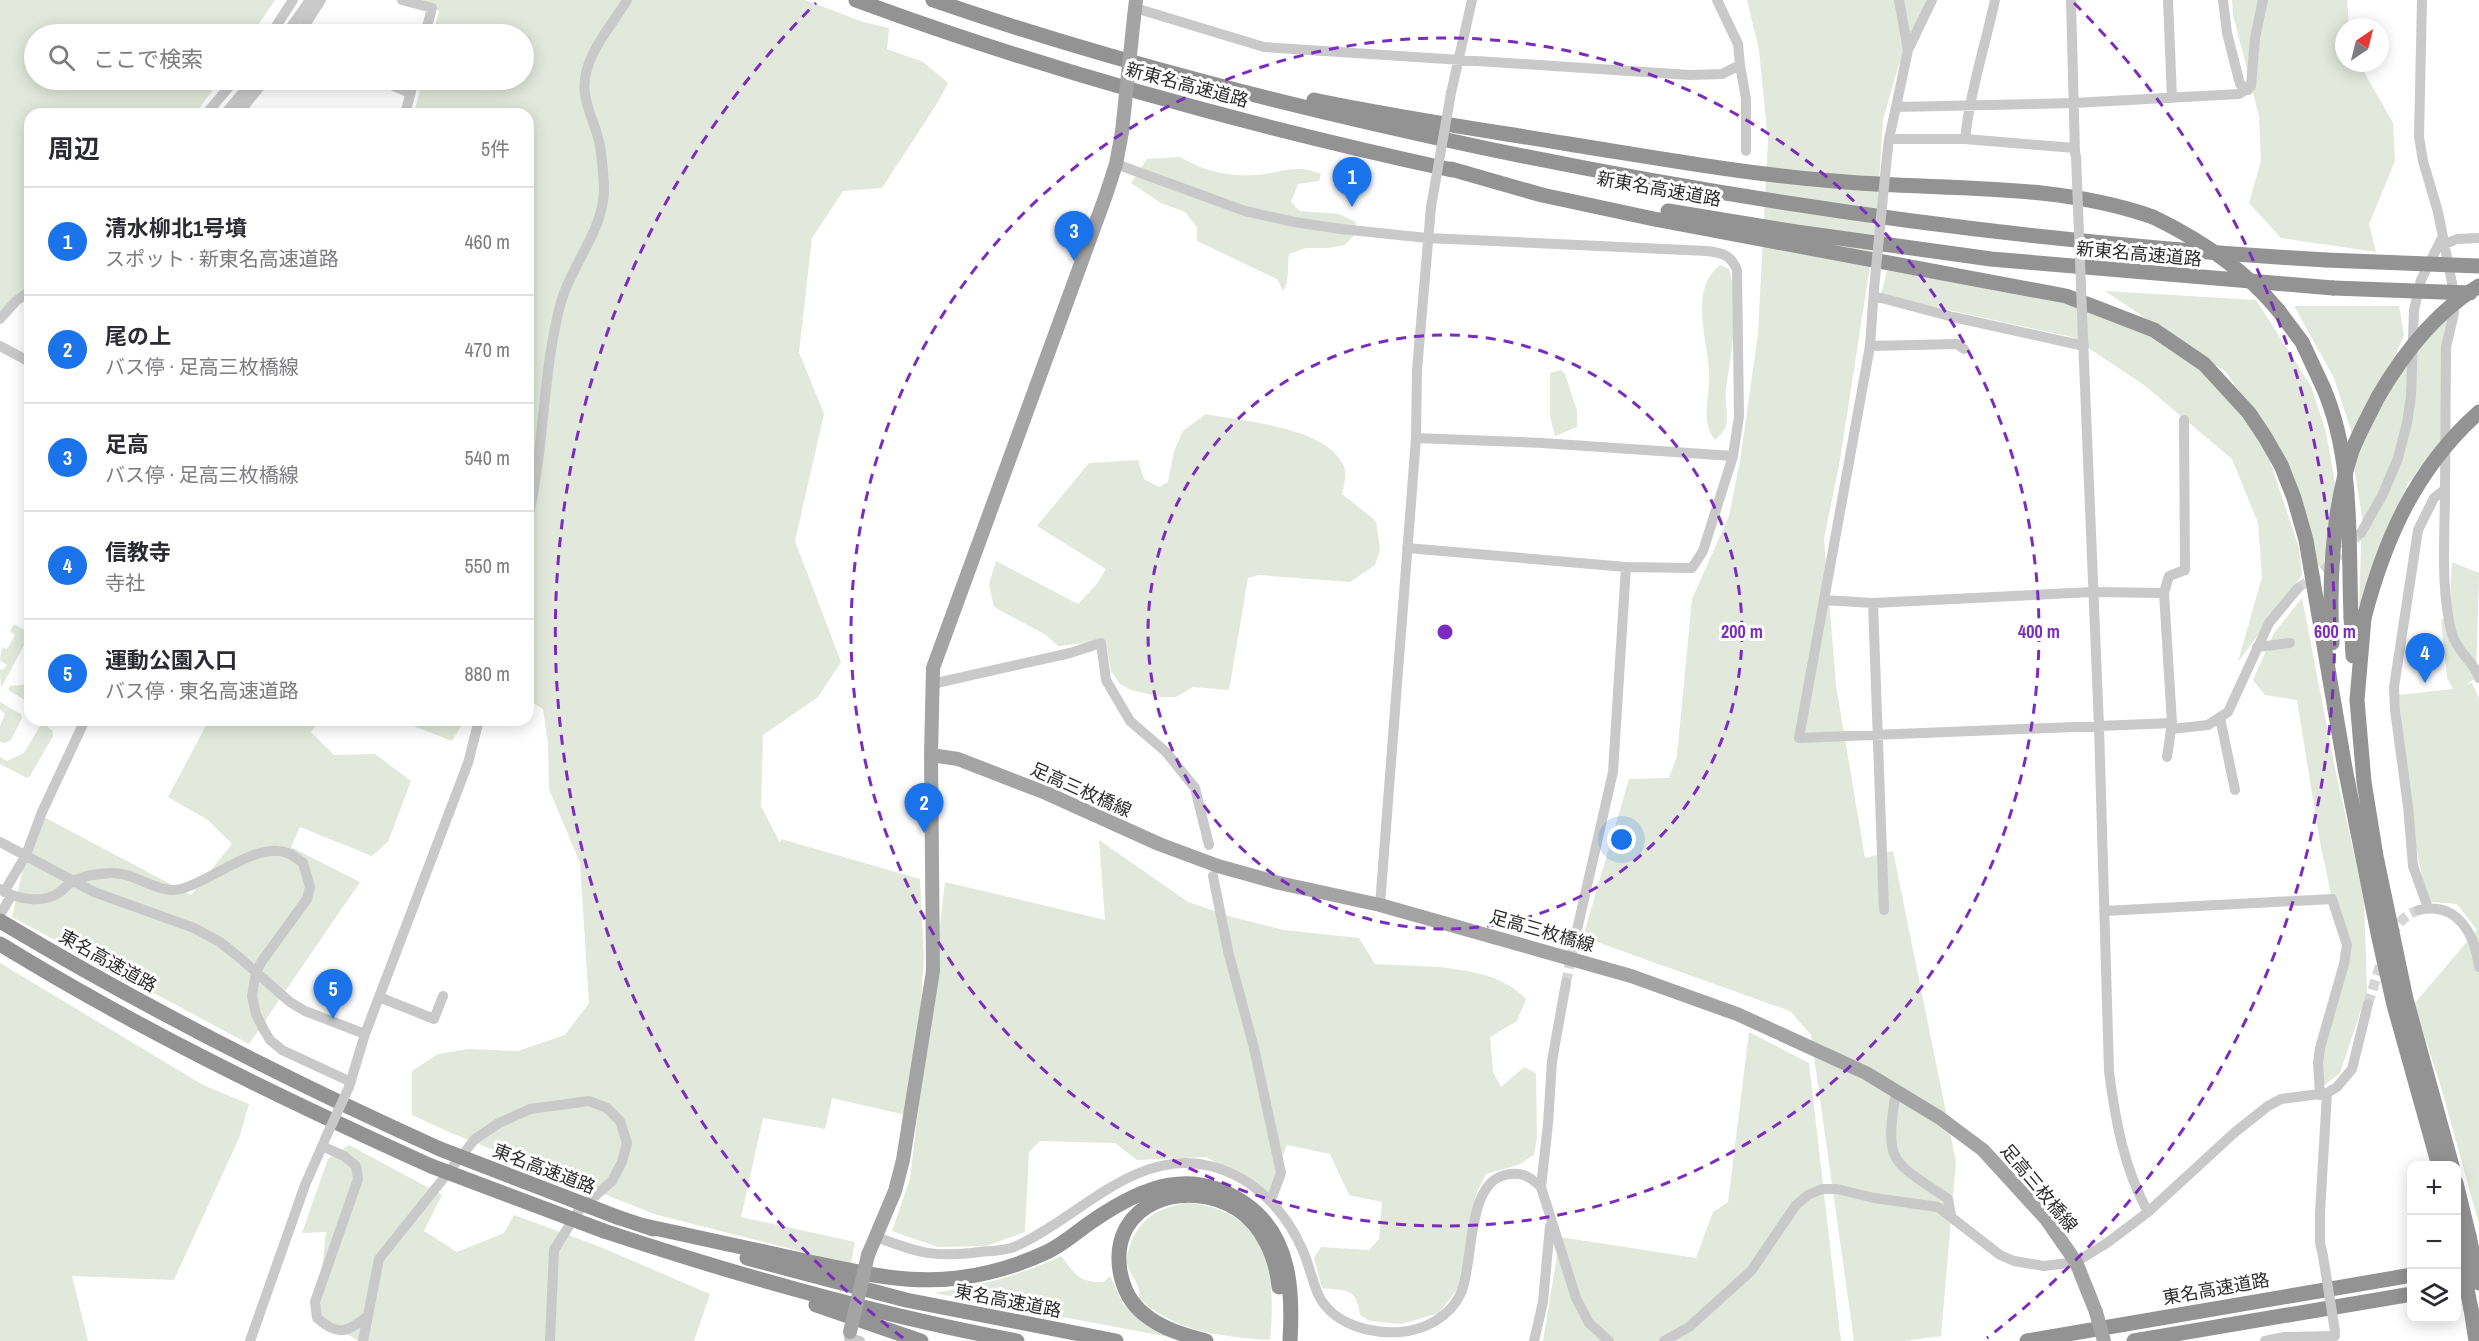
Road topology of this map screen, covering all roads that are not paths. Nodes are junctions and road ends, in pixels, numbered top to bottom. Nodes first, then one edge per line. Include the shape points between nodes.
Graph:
1 (293, 0) edge
2 (310, 0) edge
3 (321, 0) edge
4 (402, 0) edge
5 (627, 0) edge
6 (856, 0) edge
7 (933, 0) edge
8 (1472, 0) edge
9 (1718, 0) edge
10 (1899, 0) edge
11 (1932, 0) edge
12 (1995, 0) edge
13 (2070, 0) edge
14 (2168, 0) edge
15 (2223, 0) edge
16 (2263, 0) edge
17 (2422, 0) edge
18 (1135, 8) edge
19 (277, 24) edge
20 (293, 24) edge
21 (305, 24) edge
22 (428, 24) edge
23 (1908, 50) junction
24 (1094, 53) junction
25 (1458, 58) junction
26 (1740, 65) junction
27 (226, 90) edge
28 (245, 90) edge
29 (257, 90) edge
30 (403, 90) edge
31 (411, 90) edge
32 (2248, 90) junction
33 (410, 93) junction
34 (2172, 98) junction
35 (2074, 102) junction
36 (1969, 106) junction
37 (1896, 107) junction
38 (211, 108) edge
39 (230, 108) edge
40 (244, 108) edge
41 (406, 108) edge
42 (1890, 139) junction
43 (1965, 139) junction
44 (1746, 151) dead end
45 (2075, 152) junction
46 (1116, 164) junction
47 (1451, 169) junction
48 (1426, 238) junction
49 (2479, 238) edge
50 (2442, 242) junction
51 (2479, 266) edge
52 (2479, 286) edge
53 (1874, 293) junction
54 (2479, 294) edge
55 (24, 296) edge
56 (0, 319) edge
57 (2083, 342) junction
58 (0, 346) edge
59 (1870, 346) junction
60 (1964, 349) dead end
61 (24, 359) edge
62 (2479, 412) edge
63 (2184, 420) dead end
64 (1416, 438) junction
65 (1734, 456) junction
66 (2445, 489) junction
67 (534, 492) edge
68 (2361, 533) tunnel mouth
69 (1407, 548) junction
70 (1626, 567) junction
71 (2298, 588) tunnel mouth
72 (2092, 592) junction
73 (2164, 593) junction
74 (1824, 600) junction
75 (1873, 603) junction
76 (2357, 617) junction
77 (2290, 643) dead end
78 (2257, 647) junction
79 (2479, 678) edge
80 (932, 684) junction
81 (2336, 706) junction
82 (2220, 718) junction
83 (2172, 723) junction
84 (82, 726) edge
85 (477, 726) edge
86 (2099, 727) junction
87 (1878, 734) junction
88 (931, 755) junction
89 (2168, 756) dead end
90 (2235, 790) dead end
91 (0, 842) edge
92 (1209, 845) dead end
93 (26, 855) junction
94 (1214, 876) dead end
95 (72, 881) junction
96 (6, 894) edge
97 (1380, 905) junction
98 (1884, 910) dead end
99 (2104, 911) junction
100 (0, 915) edge
101 (0, 921) edge
102 (1574, 943) tunnel mouth
103 (0, 944) edge
104 (2479, 967) edge
105 (256, 972) junction
106 (1566, 983) tunnel mouth
107 (444, 996) dead end
108 (379, 997) junction
109 (2368, 1004) tunnel mouth
110 (365, 1034) junction
111 (350, 1085) junction
112 (1896, 1090) junction
113 (2324, 1094) junction
114 (324, 1142) junction
115 (2438, 1161) edge
116 (2451, 1161) edge
117 (1540, 1187) junction
118 (1271, 1200) junction
119 (2148, 1212) junction
120 (1951, 1215) junction
121 (1550, 1221) junction
122 (645, 1227) junction
123 (874, 1236) junction
124 (2461, 1238) edge
125 (2076, 1262) junction
126 (704, 1264) junction
127 (2479, 1264) edge
128 (2461, 1267) edge
129 (2407, 1276) edge
130 (2479, 1283) edge
131 (2461, 1285) edge
132 (2407, 1295) edge
133 (368, 1316) junction
134 (2336, 1336) edge
135 (852, 1338) edge
136 (250, 1341) edge
137 (363, 1341) edge
138 (550, 1341) edge
139 (921, 1341) edge
140 (1017, 1341) edge
141 (1116, 1341) edge
142 (1206, 1341) edge
143 (1279, 1341) edge
144 (1290, 1341) edge
145 (1534, 1341) edge
146 (1609, 1341) edge
147 (1664, 1341) edge
148 (2027, 1341) edge
149 (2104, 1341) edge
150 (2134, 1341) edge
151 (2265, 1341) edge
152 (2475, 1341) edge

1 - 19 street
2 - 20 street
3 - 21 street
4 - 22 street via 432,8
5 - 67 street via 599,41 588,68 584,92 600,146 604,193 594,233 562,300
6 - 47 highway, 新東名高速道路 via 1106,84
7 - 24 highway, 新東名高速道路
8 - 25 street
9 - 26 street via 1738,44
10 - 23 street
11 - 23 street
12 - 36 street
13 - 35 street
14 - 34 street
15 - 32 street via 2240,84
16 - 32 street
17 - 50 street via 2419,137
18 - 25 street via 1264,47
18 - 46 main road, bridge
23 - 37 street
24 - 51 highway, 新東名高速道路, bridge via 1376,125 1576,167 1795,205 1981,231 2174,249
24 - 76 highway, bridge via 1377,113 1662,159 1834,181 2052,194 2110,204 2153,218 2216,252 2266,296 2302,342 2334,417 2345,481
25 - 26 street via 1690,75 1722,74
25 - 48 street, bridge
26 - 44 street via 1746,99
27 - 38 street
28 - 39 street
29 - 40 street
30 - 33 street
31 - 33 street
32 - 34 street via 2239,94
33 - 41 street
34 - 35 street
35 - 36 street
35 - 45 street
36 - 37 street
36 - 43 street
37 - 42 street
42 - 43 street
42 - 53 street, bridge
43 - 45 street
45 - 57 street, bridge
46 - 48 street via 1245,211 1294,222
46 - 80 main road via 940,644
47 - 54 highway, 新東名高速道路, bridge via 1604,200 1968,256 2333,288
47 - 81 highway via 1542,195 1654,219 2066,296 2154,330 2204,364 2226,386 2281,465 2306,540
48 - 64 street
48 - 65 street via 1724,253 1737,270 1739,416
49 - 50 street
50 - 66 street via 2454,313 2446,347
50 - 68 street via 2421,280 2414,310 2411,396 2398,458
52 - 81 highway, bridge via 2421,335 2393,371 2352,452 2335,533 2331,619
53 - 57 street via 1953,317
53 - 59 street
55 - 56 street
57 - 72 street
58 - 61 street
59 - 60 street via 1957,344
59 - 74 street
62 - 76 highway, bridge via 2416,484
63 - 73 street via 2185,570 2169,576
64 - 65 street
64 - 69 street
65 - 70 street via 1703,551 1692,568
66 - 79 street via 2447,585 2453,635
66 - 104 street via 2434,498 2418,530 2394,687 2395,710 2423,909 2451,913 2462,922 2477,948
69 - 70 street
69 - 97 street
70 - 102 street via 1613,772
71 - 78 street via 2269,623
72 - 73 street
72 - 75 street
72 - 86 street
73 - 83 street
74 - 75 street
74 - 87 street via 1799,738
75 - 87 street
76 - 116 highway via 2356,700 2364,782 2406,999
77 - 78 street
78 - 82 street via 2235,699
80 - 88 main road
80 - 92 street via 1101,643 1106,680 1130,721 1166,752 1195,788
81 - 115 highway via 2391,994
82 - 83 street via 2194,728 2172,729
82 - 90 street
83 - 86 street
83 - 89 street
84 - 93 street
85 - 108 street via 468,763
86 - 87 street
86 - 99 street
87 - 98 street
88 - 97 main road, 足高三枚橋線 via 958,759 1046,793 1218,866
88 - 123 main road via 933,971 903,1160 895,1191
91 - 93 street
93 - 95 street
93 - 96 street
94 - 118 street via 1281,1173
95 - 96 street via 45,899
95 - 105 street via 194,928 220,942
95 - 105 street via 114,873 179,890 252,855 272,850 288,853 303,863 310,888 301,909 273,943
96 - 100 street
97 - 112 main road, 足高三枚橋線 via 1631,976 1737,1014
99 - 113 street via 2332,899 2347,945 2320,1048 2318,1063
99 - 119 street via 2109,1071 2115,1116
101 - 122 highway, 東名高速道路, bridge via 127,996 314,1091 440,1149
103 - 126 highway, 東名高速道路, bridge via 118,1014 307,1110 431,1166
105 - 110 street via 305,1011
105 - 111 street via 252,996 256,1014 270,1040
106 - 117 street via 1552,1061
107 - 108 street via 434,1019
108 - 110 street
109 - 113 street via 2352,1069
110 - 111 street
111 - 114 street, bridge
112 - 120 street via 1890,1144 1895,1158 1903,1169 1948,1199
112 - 125 main road, 足高三枚橋線 via 1983,1150 2032,1203
113 - 119 street via 2281,1100 2268,1106
113 - 134 street, bridge via 2322,1256
114 - 133 street via 356,1166 358,1179 315,1302 317,1318 331,1330 347,1330
114 - 136 street
117 - 118 street via 1529,1176 1515,1173 1499,1177 1489,1186 1479,1201 1462,1292 1436,1321 1400,1332 1360,1328 1329,1310 1319,1296 1296,1237
117 - 121 street
118 - 123 street via 1230,1173 1190,1163 1150,1168 1128,1176 1040,1234 1011,1248 931,1255
119 - 125 street
120 - 125 street via 2000,1255 2014,1261 2044,1266
120 - 147 street via 1932,1205 1837,1189 1822,1189 1808,1195 1796,1205 1750,1271 1689,1327
121 - 145 street via 1543,1302
121 - 146 street via 1588,1323
122 - 141 highway, 東名高速道路 via 906,1300
122 - 144 highway via 866,1274 914,1280 956,1278 1001,1270 1050,1251 1144,1191 1173,1183 1201,1183 1232,1194 1258,1213 1277,1237 1287,1264
123 - 135 main road, bridge
124 - 130 highway, bridge
124 - 152 highway, bridge
125 - 149 main road, 足高三枚橋線, bridge
126 - 139 highway
126 - 140 highway, 東名高速道路 via 817,1296
127 - 128 highway
129 - 148 highway, 東名高速道路
130 - 131 highway
132 - 150 highway, 東名高速道路
133 - 137 street
133 - 138 street via 379,1259 475,1139 530,1109 589,1101 607,1108 620,1121 627,1143 612,1181 579,1209 554,1250
134 - 151 street
142 - 143 highway via 1154,1321 1135,1305 1122,1284 1118,1260 1122,1238 1145,1208 1164,1198 1187,1194 1214,1198 1254,1224 1270,1248 1278,1275

